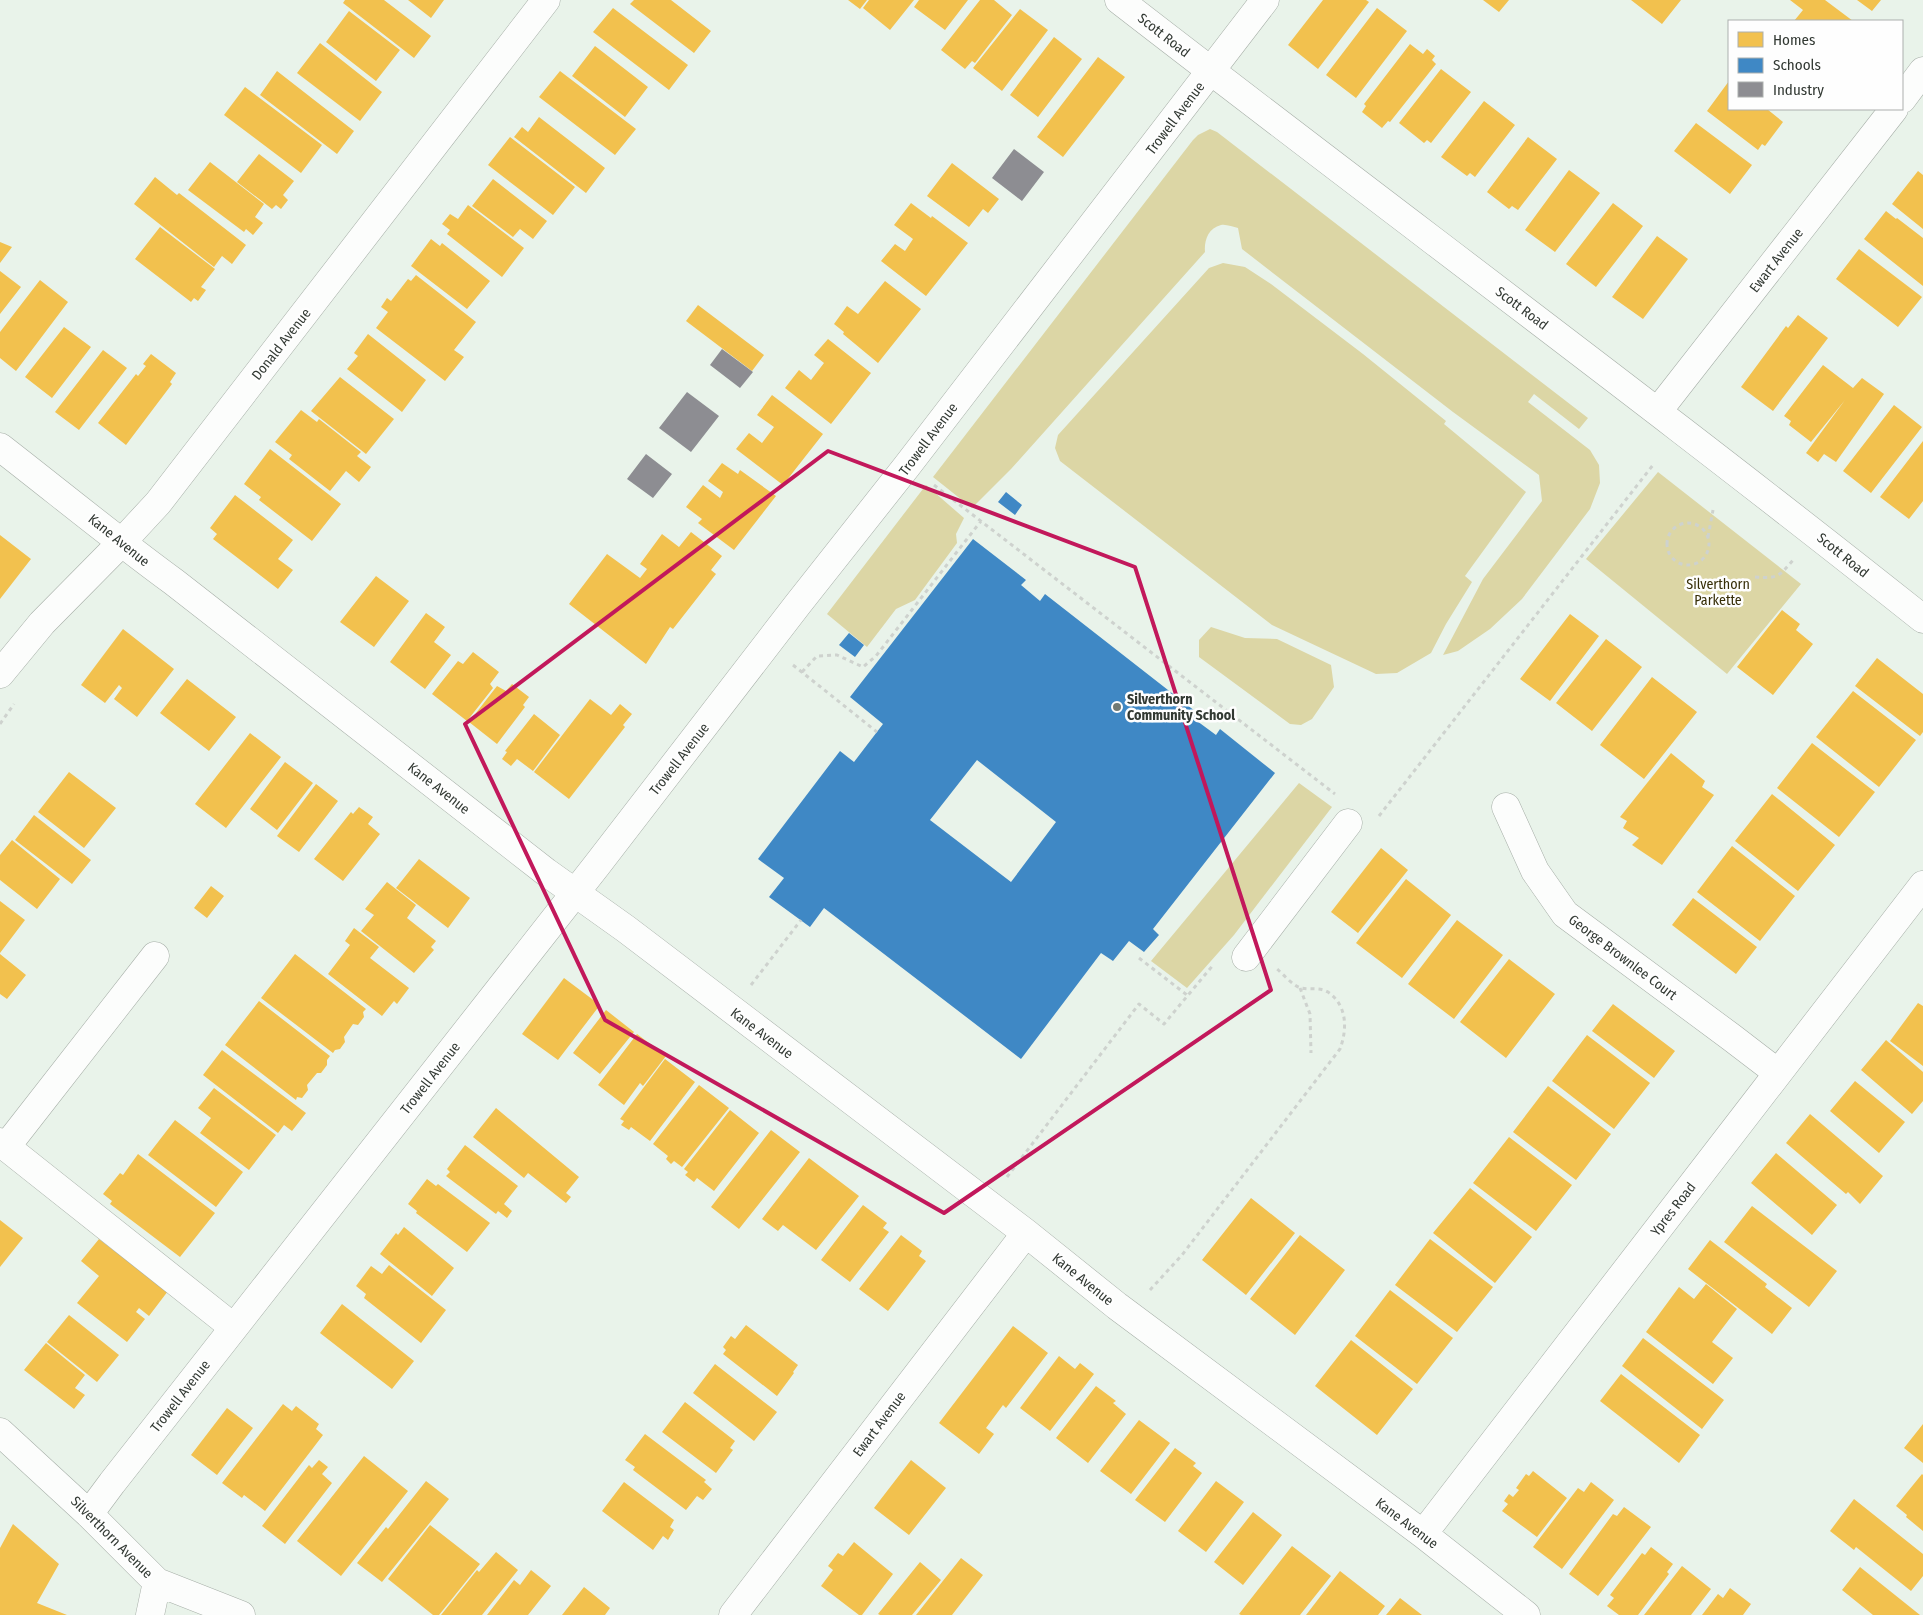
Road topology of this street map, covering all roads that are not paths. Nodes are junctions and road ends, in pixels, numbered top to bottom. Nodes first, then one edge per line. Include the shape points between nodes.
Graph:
1 (546, 0) edge
2 (1119, 0) edge
3 (1265, 0) edge
4 (1210, 71) junction
5 (1923, 72) edge
6 (1903, 98) edge
7 (1893, 110) edge
8 (1658, 411) junction
9 (0, 447) edge
10 (121, 543) junction
11 (1923, 619) edge
12 (0, 674) edge
13 (1506, 807) dead end
14 (1360, 823) road end
15 (1923, 885) edge
16 (575, 893) junction
17 (155, 956) dead end
18 (1246, 957) dead end
19 (1778, 1073) junction
20 (3, 1144) edge
21 (1026, 1232) junction
22 (234, 1327) junction
23 (0, 1432) edge
24 (89, 1514) junction
25 (1423, 1534) junction
26 (157, 1582) junction
27 (150, 1615) edge
28 (241, 1615) edge
29 (734, 1615) edge
30 (1526, 1615) edge

1 - 10 street, Donald Avenue via 158,502
2 - 4 street, Scott Road
3 - 4 street, Trowell Avenue
4 - 8 street, Scott Road
4 - 16 street, Trowell Avenue
5 - 6 street
7 - 8 street, Ewart Avenue
8 - 11 street, Scott Road
9 - 10 street, Kane Avenue
10 - 12 street, Donald Avenue via 42,623
10 - 16 street, Kane Avenue
13 - 19 street, George Brownlee Court via 1535,871 1564,914
14 - 18 street
15 - 19 street, Ypres Road
16 - 21 street, Kane Avenue
16 - 22 street, Trowell Avenue
17 - 20 street
19 - 25 street, Ypres Road
20 - 22 street
21 - 25 street, Kane Avenue via 1117,1306
21 - 29 street, Ewart Avenue
22 - 24 street, Trowell Avenue
23 - 24 street, Silverthorn Avenue
24 - 26 street, Silverthorn Avenue
25 - 30 street, Kane Avenue
26 - 27 street
26 - 28 street, Silverthorn Avenue

